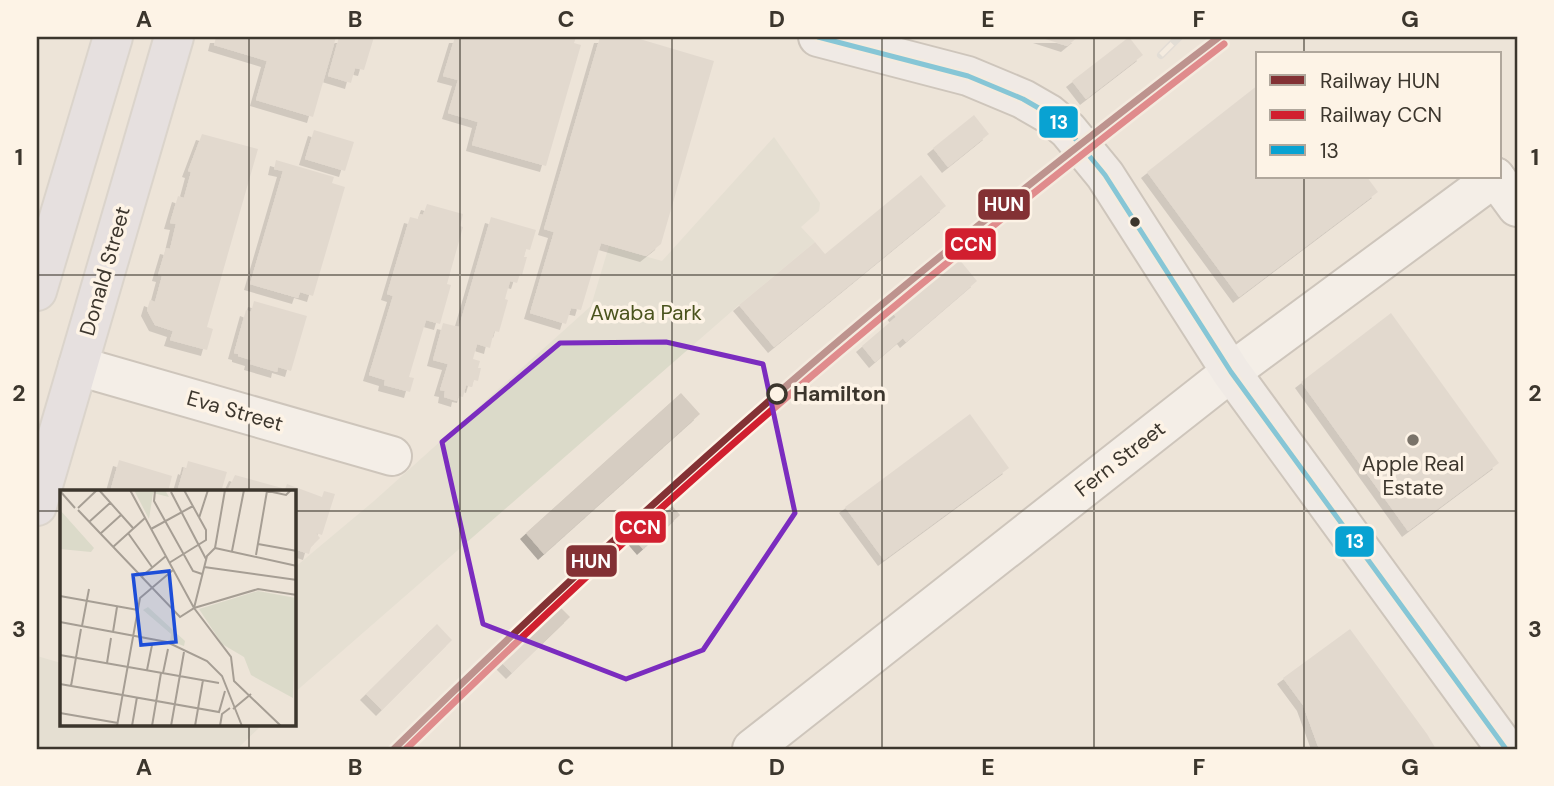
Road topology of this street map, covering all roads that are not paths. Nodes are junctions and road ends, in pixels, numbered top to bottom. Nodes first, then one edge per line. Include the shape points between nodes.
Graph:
1 (113, 37) edge
2 (174, 37) edge
3 (818, 37) edge
4 (1517, 160) edge
5 (1502, 171) edge
6 (1494, 178) edge
7 (1496, 178) edge
8 (1517, 207) edge
9 (37, 291) edge
10 (78, 366) junction
11 (1231, 372) junction
12 (392, 456) dead end
13 (37, 506) edge
14 (752, 749) edge
15 (1506, 749) edge

1 - 9 highway
2 - 10 highway, Donald Street
3 - 11 main road via 968,76 1049,114 1105,175
4 - 5 street
6 - 11 street, Fern Street
7 - 8 street
10 - 12 street, Eva Street
10 - 13 highway, Donald Street
11 - 14 street, Fern Street
11 - 15 main road

